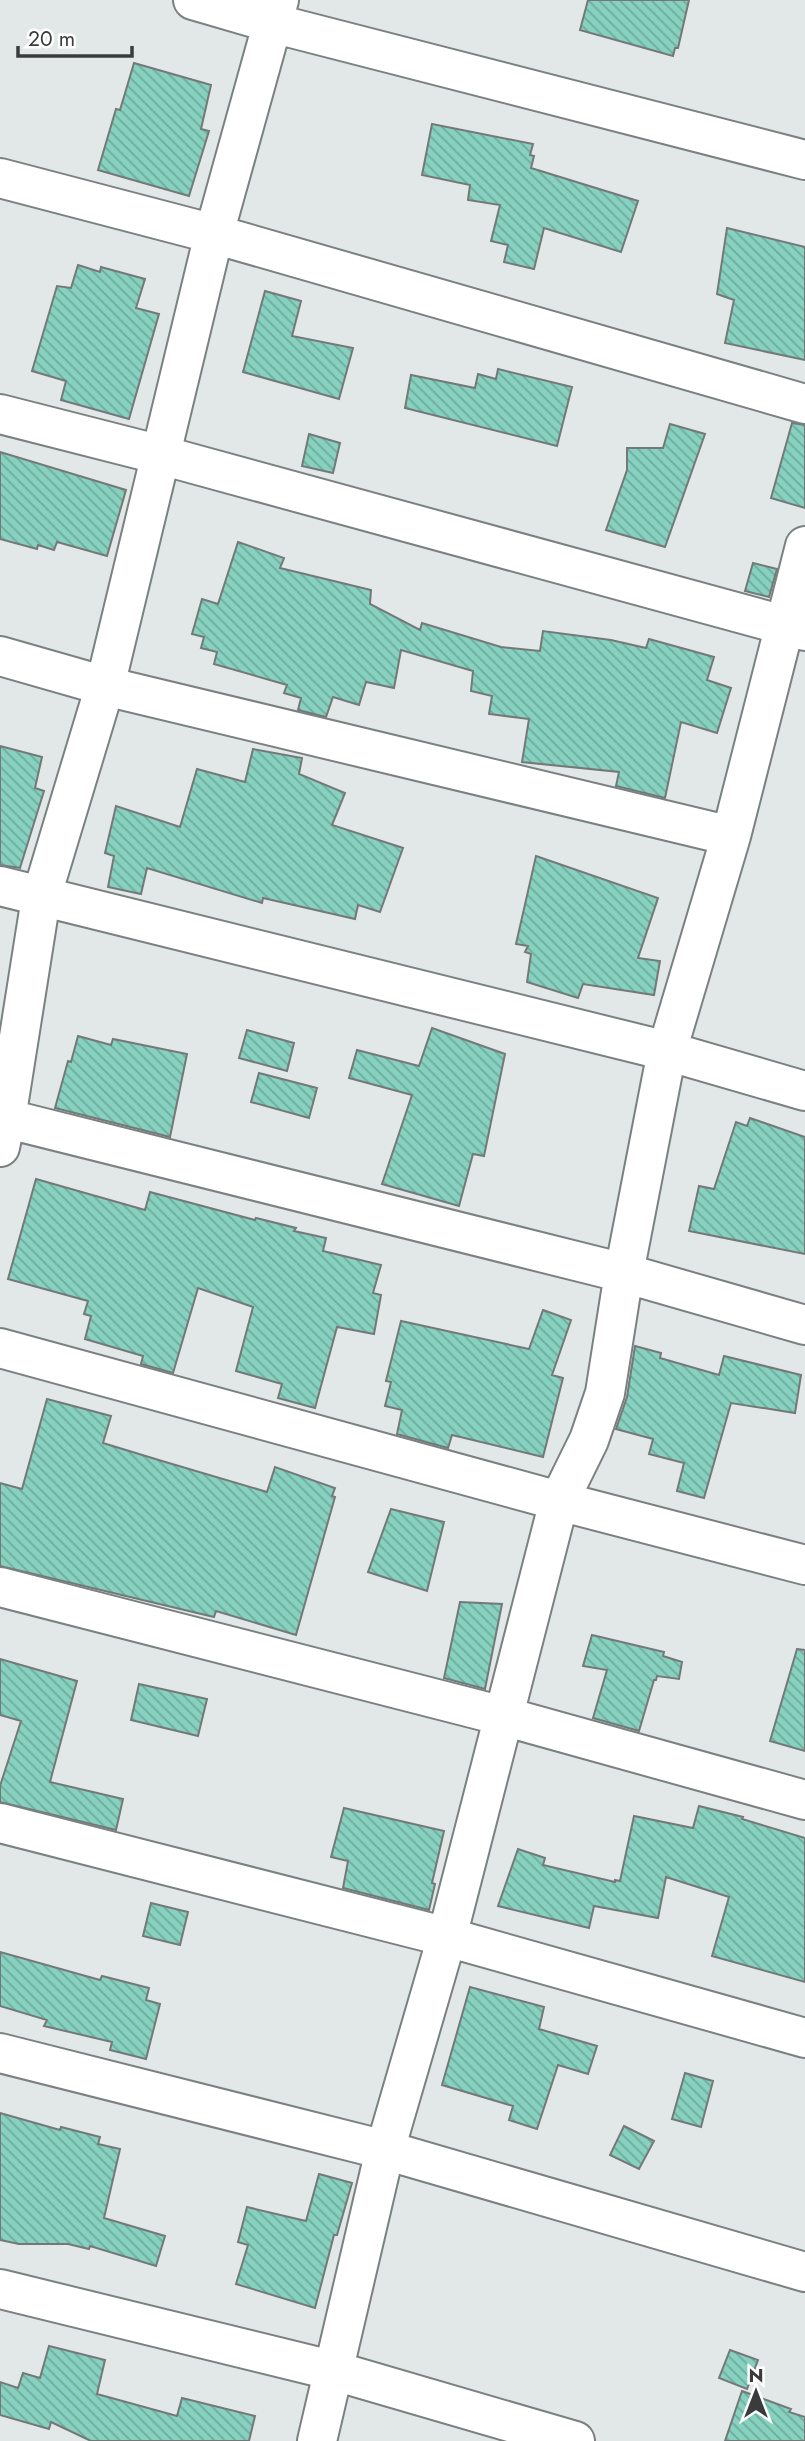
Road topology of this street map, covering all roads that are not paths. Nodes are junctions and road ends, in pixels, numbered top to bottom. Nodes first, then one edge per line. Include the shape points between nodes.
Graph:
1 (193, 0) edge
2 (276, 11) edge
3 (805, 160) edge
4 (0, 178) edge
5 (214, 234) junction
6 (805, 404) edge
7 (0, 414) edge
8 (161, 455) junction
9 (805, 546) edge
10 (796, 628) edge
11 (0, 656) edge
12 (105, 686) junction
13 (731, 836) junction
14 (0, 886) edge
15 (41, 898) junction
16 (667, 1051) junction
17 (805, 1091) edge
18 (2, 1128) edge
19 (624, 1273) junction
20 (805, 1325) edge
21 (0, 1348) edge
22 (559, 1501) junction
23 (805, 1564) edge
24 (0, 1587) edge
25 (503, 1716) junction
26 (805, 1800) edge
27 (0, 1823) edge
28 (447, 1937) junction
29 (805, 2038) edge
30 (0, 2053) edge
31 (385, 2150) junction
32 (805, 2272) edge
33 (0, 2289) edge
34 (335, 2371) junction
35 (317, 2441) edge
36 (575, 2441) edge

1 - 2 street
2 - 3 street
2 - 5 street
4 - 5 street
5 - 6 street
5 - 8 street
7 - 8 street
8 - 10 street
8 - 12 street
9 - 10 street
10 - 13 street
11 - 12 street
12 - 13 street
12 - 15 street
13 - 16 street
14 - 15 street
15 - 16 street
15 - 18 street
16 - 17 street
16 - 19 street
18 - 19 street
19 - 20 street
19 - 22 street via 598,1418
21 - 22 street
22 - 23 street
22 - 25 street
24 - 25 street
25 - 26 street
25 - 28 street
27 - 28 street
28 - 29 street
28 - 31 street
30 - 31 street
31 - 32 street
31 - 34 street
33 - 34 street
34 - 35 street
34 - 36 street

